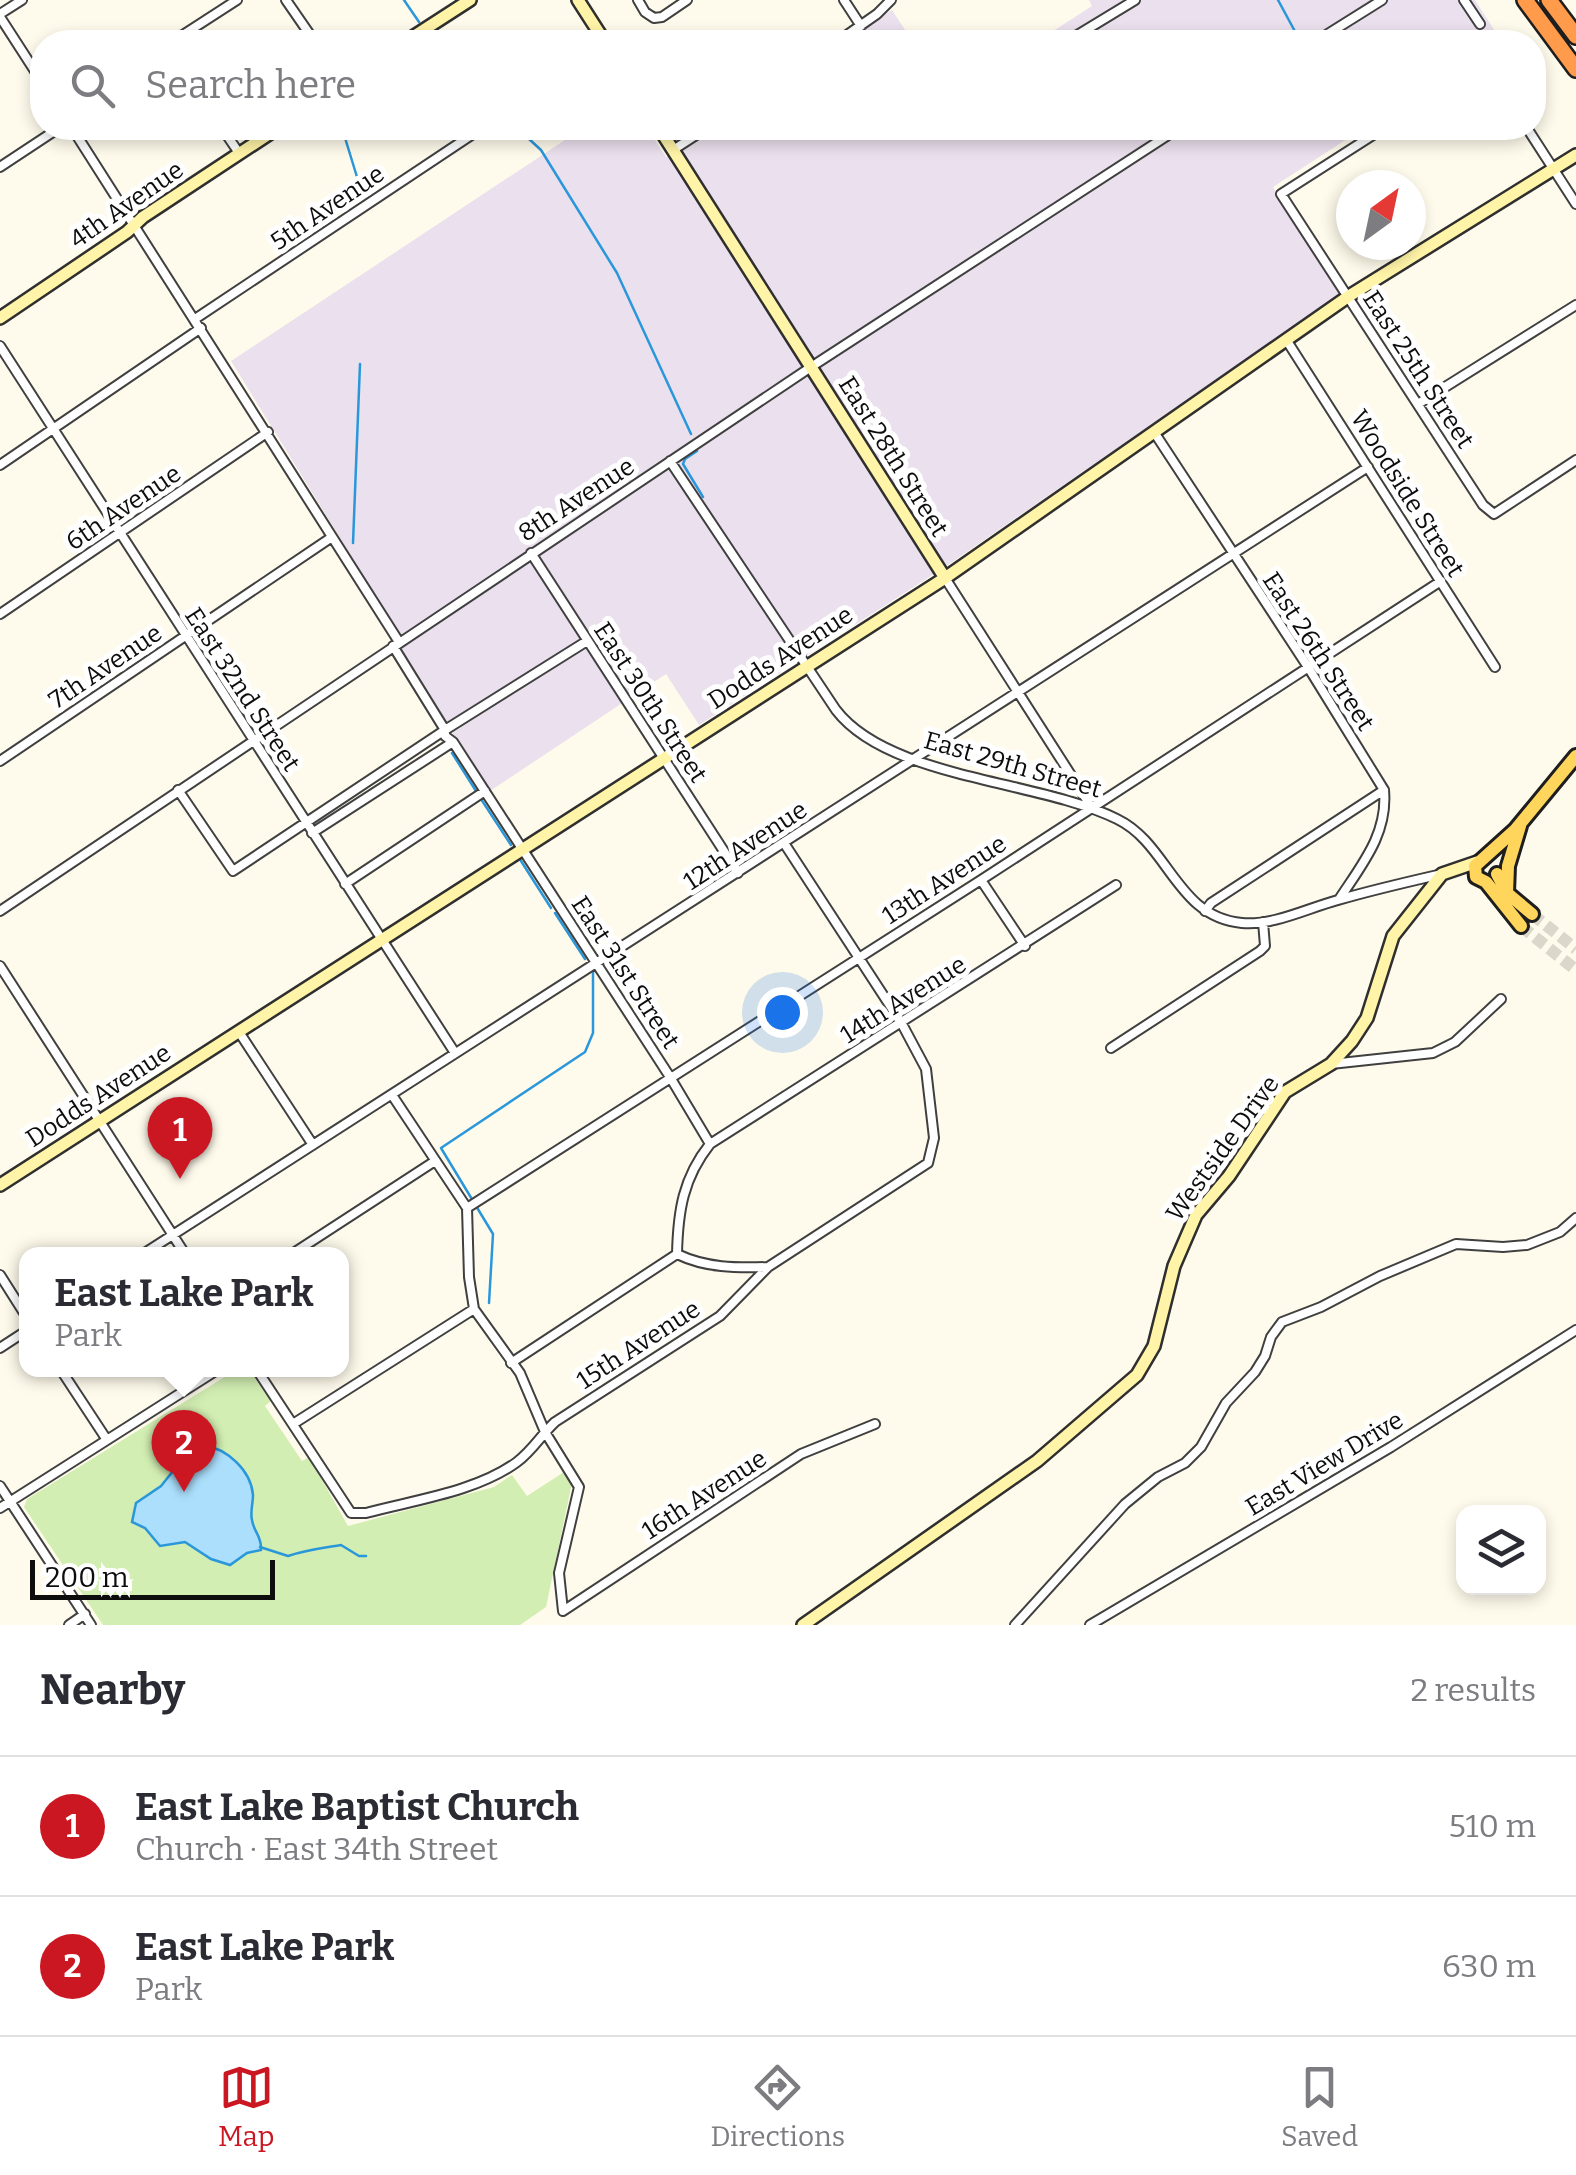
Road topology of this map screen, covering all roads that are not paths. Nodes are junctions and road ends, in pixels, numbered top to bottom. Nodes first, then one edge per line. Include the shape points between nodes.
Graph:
1 (22, 0) edge
2 (238, 0) edge
3 (286, 0) edge
4 (470, 0) edge
5 (578, 0) edge
6 (638, 0) edge
7 (687, 0) edge
8 (844, 0) edge
9 (892, 0) edge
10 (1134, 0) edge
11 (1355, 0) edge
12 (1382, 0) edge
13 (1464, 0) edge
14 (1525, 0) edge
15 (1548, 0) edge
16 (1364, 12) junction
17 (0, 16) edge
18 (1480, 24) dead end
19 (862, 26) junction
20 (191, 30) edge
21 (307, 30) edge
22 (424, 30) edge
23 (597, 30) edge
24 (856, 30) edge
25 (1085, 30) edge
26 (1335, 30) edge
27 (1572, 31) edge
28 (30, 63) edge
29 (1574, 66) edge
30 (41, 140) edge
31 (80, 140) edge
32 (230, 140) edge
33 (259, 140) edge
34 (464, 140) edge
35 (666, 140) edge
36 (687, 140) edge
37 (1160, 140) edge
38 (1365, 140) edge
39 (1535, 140) edge
40 (672, 150) junction
41 (239, 153) junction
42 (1576, 156) edge
43 (0, 167) edge
44 (1554, 169) junction
45 (1576, 204) edge
46 (135, 224) junction
47 (1349, 296) junction
48 (1576, 305) edge
49 (0, 318) edge
50 (195, 318) junction
51 (202, 328) junction
52 (1288, 341) junction
53 (0, 346) edge
54 (811, 366) junction
55 (1418, 404) junction
56 (54, 428) junction
57 (268, 432) junction
58 (1154, 432) junction
59 (1576, 460) edge
60 (670, 461) junction
61 (0, 465) edge
62 (1368, 467) junction
63 (121, 534) junction
64 (332, 537) junction
65 (531, 553) junction
66 (1233, 554) junction
67 (945, 578) junction
68 (1441, 581) junction
69 (0, 614) edge
70 (185, 637) junction
71 (587, 641) junction
72 (396, 644) junction
73 (805, 667) junction
74 (1308, 667) junction
75 (1495, 667) dead end
76 (1019, 693) junction
77 (445, 730) junction
78 (252, 741) junction
79 (452, 742) junction
80 (1576, 756) edge
81 (664, 759) junction
82 (917, 760) junction
83 (0, 761) edge
84 (178, 790) junction
85 (1384, 790) junction
86 (484, 791) junction
87 (1092, 808) junction
88 (306, 823) junction
89 (1518, 826) junction
90 (312, 833) junction
91 (784, 843) junction
92 (523, 850) junction
93 (1479, 861) junction
94 (738, 874) junction
95 (1442, 874) junction
96 (1490, 876) junction
97 (982, 880) junction
98 (345, 884) junction
99 (1116, 885) dead end
100 (1507, 893) junction
101 (1339, 899) junction
102 (0, 911) edge
103 (1204, 911) junction
104 (1532, 914) tunnel mouth
105 (1263, 922) junction
106 (1522, 926) tunnel mouth
107 (381, 942) junction
108 (1025, 946) junction
109 (858, 958) junction
110 (597, 964) junction
111 (0, 966) edge
112 (1500, 999) dead end
113 (902, 1024) junction
114 (239, 1032) junction
115 (1111, 1048) dead end
116 (454, 1053) junction
117 (1330, 1064) junction
118 (670, 1077) junction
119 (392, 1095) junction
120 (98, 1122) junction
121 (710, 1144) junction
122 (314, 1145) junction
123 (435, 1161) junction
124 (0, 1186) edge
125 (467, 1208) junction
126 (1576, 1218) edge
127 (173, 1235) junction
128 (154, 1247) edge
129 (181, 1247) edge
130 (303, 1247) edge
131 (677, 1254) junction
132 (768, 1267) junction
133 (0, 1275) edge
134 (19, 1305) edge
135 (474, 1309) junction
136 (1576, 1330) edge
137 (512, 1362) junction
138 (66, 1377) edge
139 (206, 1377) edge
140 (262, 1377) edge
141 (293, 1424) junction
142 (875, 1424) dead end
143 (545, 1432) junction
144 (107, 1440) junction
145 (0, 1486) edge
146 (10, 1502) junction
147 (0, 1508) edge
148 (85, 1614) junction
149 (69, 1625) edge
150 (91, 1625) edge
151 (803, 1625) edge
152 (1015, 1625) edge
153 (1090, 1625) edge

1 - 17 street
2 - 20 street
3 - 21 street
4 - 22 street
5 - 23 street
6 - 7 street via 654,18
8 - 19 street
9 - 19 street
10 - 25 street
11 - 16 street
12 - 16 street
13 - 18 street
14 - 29 highway
15 - 27 highway
16 - 26 street
17 - 28 street
19 - 24 street
30 - 43 street
31 - 46 street, East 31st Street
32 - 41 street
33 - 41 street, 4th Avenue
34 - 50 street, 5th Avenue
35 - 40 street, East 28th Street
36 - 40 street
37 - 54 street, 8th Avenue
38 - 47 street, East 25th Street via 1281,194
39 - 44 street
40 - 54 street, East 28th Street
41 - 46 street, 4th Avenue
42 - 44 street, Dodds Avenue
44 - 45 street
44 - 47 street, Dodds Avenue
46 - 49 street, 4th Avenue
46 - 50 street, East 31st Street
47 - 52 street, Dodds Avenue
47 - 55 street, East 25th Street
48 - 55 street
50 - 51 street, East 31st Street
51 - 56 street
51 - 57 street, East 31st Street
52 - 58 street, Dodds Avenue
52 - 62 street, Woodside Street
53 - 56 street, East 32nd Street
54 - 60 street, 8th Avenue
54 - 67 street, East 28th Street
55 - 59 street, East 25th Street via 1494,514
56 - 61 street
56 - 63 street, East 32nd Street
57 - 63 street, 6th Avenue
57 - 64 street, East 31st Street
58 - 66 street, East 26th Street
58 - 67 street, Dodds Avenue
60 - 65 street, 8th Avenue
60 - 73 street, East 29th Street
62 - 66 street, 12th Avenue
62 - 68 street, Woodside Street
63 - 69 street, 6th Avenue
63 - 70 street, East 32nd Street
64 - 70 street, 7th Avenue
64 - 72 street, East 31st Street
65 - 71 street, East 30th Street
65 - 72 street, 8th Avenue
66 - 74 street, East 26th Street
66 - 76 street, 12th Avenue
67 - 73 street, Dodds Avenue
67 - 76 street, East 28th Street
68 - 74 street, 13th Avenue
68 - 75 street, Woodside Street
70 - 78 street, East 32nd Street
70 - 83 street, 7th Avenue
71 - 77 street
71 - 81 street, East 30th Street
72 - 77 street, East 31st Street
72 - 78 street, 8th Avenue
73 - 81 street, Dodds Avenue
73 - 82 street, East 29th Street via 846,724
74 - 85 street, East 26th Street
74 - 87 street, 13th Avenue
76 - 82 street, 12th Avenue
76 - 87 street, East 28th Street
77 - 79 street, East 31st Street
77 - 88 street
78 - 84 street, 8th Avenue
78 - 88 street, East 32nd Street
79 - 86 street, East 31st Street
79 - 90 street
80 - 89 main road
81 - 92 street, Dodds Avenue
81 - 94 street, East 30th Street
82 - 87 street, East 29th Street
82 - 91 street, 12th Avenue
84 - 88 street via 233,871
84 - 102 street, 8th Avenue
85 - 101 street via 1376,844
85 - 103 street
86 - 92 street, East 31st Street
86 - 98 street
87 - 97 street, 13th Avenue
87 - 103 street, East 29th Street via 1122,820 1144,839
88 - 90 street, East 32nd Street
89 - 93 main road
89 - 96 main road
89 - 100 main road
90 - 98 street, East 32nd Street
91 - 94 street, 12th Avenue
91 - 109 street
92 - 107 street, Dodds Avenue
92 - 110 street, East 31st Street
93 - 95 street
93 - 96 main road via 1488,859
93 - 96 main road via 1474,870
94 - 110 street, 12th Avenue
95 - 96 street
95 - 101 street
95 - 117 street, Westside Drive via 1393,936 1367,1018
96 - 100 main road
96 - 106 main road
97 - 108 street
97 - 109 street, 13th Avenue
98 - 107 street, East 32nd Street
99 - 108 street, 14th Avenue
100 - 104 main road
101 - 105 street
103 - 105 street
105 - 115 street via 1260,951
107 - 114 street, Dodds Avenue
107 - 116 street, East 32nd Street
108 - 113 street, 14th Avenue
109 - 113 street
109 - 118 street, 13th Avenue
110 - 116 street, 12th Avenue
110 - 118 street, East 31st Street
111 - 120 street
112 - 117 street via 1455,1042 1433,1053
113 - 121 street, 14th Avenue
113 - 132 street, 15th Avenue via 926,1069 934,1138 928,1163
114 - 120 street, Dodds Avenue
114 - 122 street
116 - 119 street, 12th Avenue
117 - 151 street, Westside Drive via 1285,1092 1196,1215 1174,1266 1154,1346 1137,1375 1037,1461
118 - 121 street, East 31st Street
118 - 125 street, 13th Avenue
119 - 122 street, 12th Avenue
119 - 123 street
120 - 124 street, Dodds Avenue
120 - 127 street
121 - 131 street via 684,1188
122 - 127 street, 12th Avenue
123 - 125 street
123 - 130 street
125 - 135 street
126 - 152 street via 1527,1245 1456,1244 1282,1322 1256,1372 1226,1403 1202,1447 1125,1504
127 - 128 street, 12th Avenue
127 - 129 street
131 - 132 street via 730,1268
131 - 137 street
132 - 143 street, 15th Avenue via 720,1316
133 - 134 street
135 - 137 street
135 - 141 street
136 - 153 street, East View Drive
137 - 143 street
138 - 144 street
139 - 144 street
140 - 141 street
141 - 143 street, 15th Avenue via 351,1513 471,1484 513,1465
142 - 143 street, 16th Avenue via 801,1454 563,1611 559,1573 579,1487
144 - 146 street
145 - 146 street
146 - 147 street
146 - 148 street
148 - 149 street
148 - 150 street

